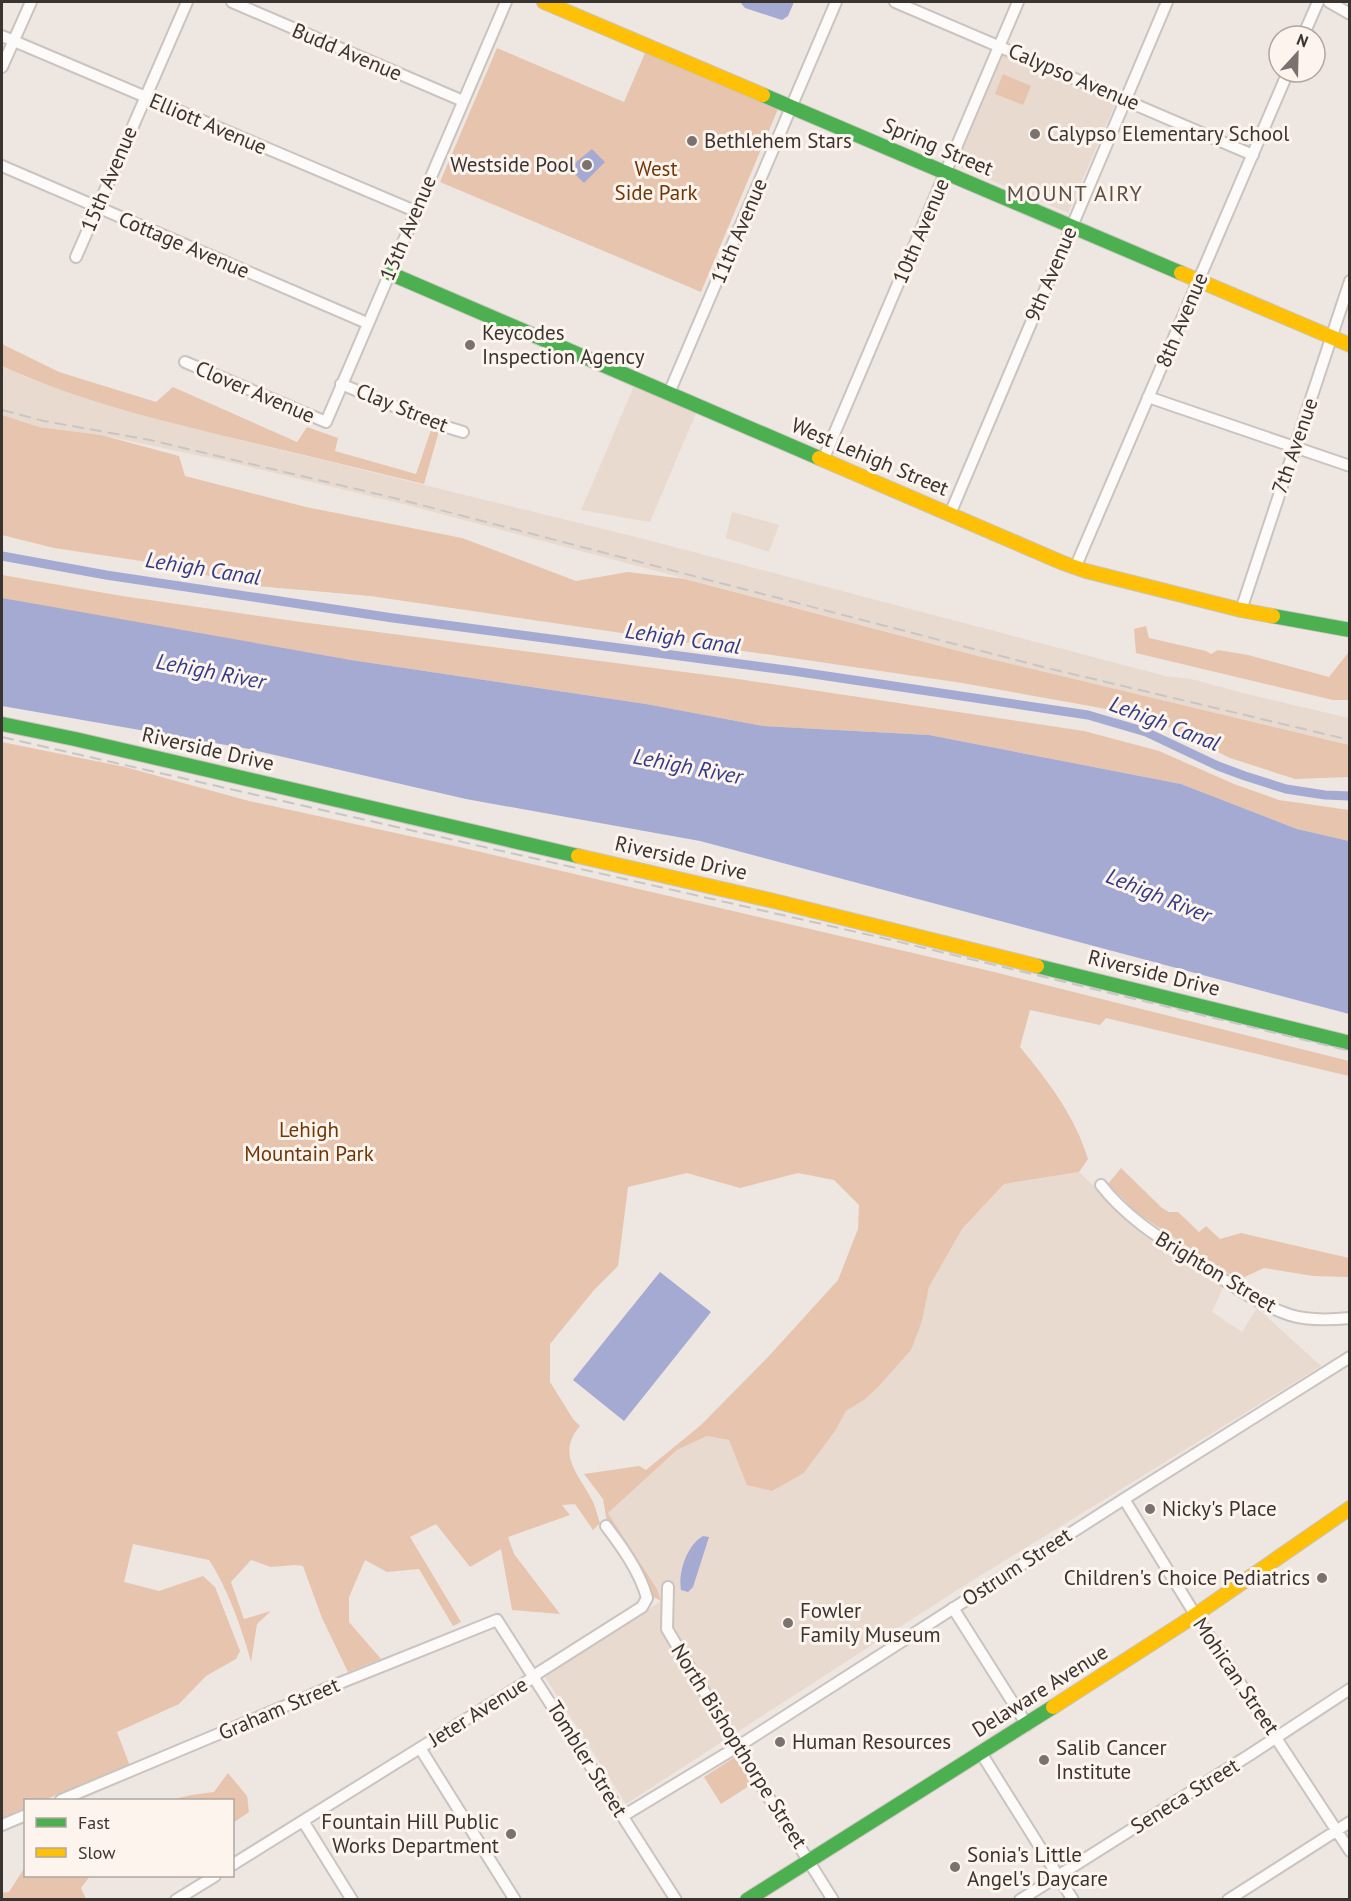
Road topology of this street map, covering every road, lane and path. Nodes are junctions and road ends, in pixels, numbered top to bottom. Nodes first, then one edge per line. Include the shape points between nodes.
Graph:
1 (31, 2) edge
2 (186, 2) edge
3 (232, 2) edge
4 (506, 2) edge
5 (544, 2) edge
6 (836, 2) edge
7 (895, 2) edge
8 (1018, 2) edge
9 (1167, 2) edge
10 (1318, 2) edge
11 (1329, 2) edge
12 (1350, 14) edge
13 (1308, 24) edge
14 (2, 36) edge
15 (14, 41) junction
16 (1000, 45) junction
17 (2, 67) edge
18 (1283, 84) edge
19 (145, 97) junction
20 (1126, 99) junction
21 (463, 101) junction
22 (791, 108) junction
23 (1253, 154) junction
24 (2, 166) edge
25 (946, 173) junction
26 (97, 208) junction
27 (415, 211) junction
28 (1071, 226) junction
29 (75, 257) dead end
30 (389, 273) junction
31 (1198, 281) junction
32 (1350, 281) edge
33 (367, 323) junction
34 (1332, 339) junction
35 (1350, 345) edge
36 (185, 362) dead end
37 (341, 384) junction
38 (669, 393) junction
39 (1148, 397) junction
40 (326, 422) joint
41 (463, 432) dead end
42 (1295, 447) junction
43 (823, 460) junction
44 (1350, 466) edge
45 (950, 514) junction
46 (1075, 568) junction
47 (1241, 610) junction
48 (1350, 630) edge
49 (2, 724) edge
50 (1350, 1043) edge
51 (1101, 1185) dead end
52 (1350, 1318) edge
53 (1350, 1357) edge
54 (1124, 1499) junction
55 (1350, 1508) edge
56 (606, 1526) dead end
57 (668, 1587) dead end
58 (953, 1608) junction
59 (1196, 1616) junction
60 (497, 1620) joint
61 (534, 1677) junction
62 (1350, 1689) edge
63 (1027, 1725) junction
64 (1277, 1738) junction
65 (737, 1747) junction
66 (420, 1748) junction
67 (981, 1753) junction
68 (63, 1799) edge
69 (24, 1816) edge
70 (623, 1816) junction
71 (303, 1821) junction
72 (1350, 1822) edge
73 (2, 1825) edge
74 (1337, 1830) junction
75 (1350, 1851) edge
76 (808, 1859) junction
77 (234, 1864) edge
78 (1059, 1876) junction
79 (212, 1877) edge
80 (184, 1897) edge
81 (352, 1899) edge
82 (515, 1899) edge
83 (676, 1899) edge
84 (747, 1899) edge
85 (833, 1899) edge
86 (1020, 1899) edge
87 (1073, 1899) edge
88 (1228, 1899) edge

1 - 15 street
2 - 19 street, 15th Avenue
3 - 21 street, Budd Avenue
4 - 21 street, 13th Avenue
5 - 22 street, Spring Street
6 - 22 street, 11th Avenue
7 - 16 street, Calypso Avenue
8 - 16 street, 10th Avenue
9 - 20 street, 9th Avenue
10 - 13 street
11 - 12 street
14 - 15 street, Elliott Avenue
15 - 17 street
15 - 19 street, Elliott Avenue
16 - 20 street, Calypso Avenue
16 - 25 street, 10th Avenue
18 - 23 street, 8th Avenue
19 - 26 street, 15th Avenue
19 - 27 street, Elliott Avenue
20 - 23 street, Calypso Avenue
20 - 28 street, 9th Avenue
21 - 27 street, 13th Avenue
22 - 25 street, Spring Street
22 - 38 street, 11th Avenue
23 - 31 street, 8th Avenue
24 - 26 street, Cottage Avenue
25 - 28 street, Spring Street
25 - 43 street, 10th Avenue
26 - 29 street, 15th Avenue
26 - 33 street, Cottage Avenue
27 - 30 street, 13th Avenue
28 - 31 street, Spring Street
28 - 45 street, 9th Avenue
30 - 33 street, 13th Avenue
30 - 38 street, West Lehigh Street
31 - 34 street, Spring Street
31 - 39 street, 8th Avenue
32 - 34 street, 7th Avenue
33 - 37 street, 13th Avenue
34 - 35 street, Spring Street
34 - 42 street, 7th Avenue
36 - 40 street, Clover Avenue
37 - 40 street, 13th Avenue
37 - 41 street, Clay Street
38 - 43 street, West Lehigh Street
39 - 42 street
39 - 46 street, 8th Avenue
42 - 44 street
42 - 47 street, 7th Avenue
43 - 45 street, West Lehigh Street
45 - 46 street, West Lehigh Street
46 - 47 street, West Lehigh Street
47 - 48 street, West Lehigh Street
49 - 50 street, Riverside Drive via 774,901
51 - 52 street, Brighton Street via 1151,1233 1261,1303 1292,1316
53 - 54 street, Ostrum Street
54 - 58 street, Ostrum Street
54 - 59 street, Mohican Street
55 - 59 street, Delaware Avenue
56 - 61 street, Jeter Avenue via 634,1568 647,1598 642,1607
57 - 65 street, North Bishopthorpe Street via 667,1629
58 - 63 street
58 - 65 street, Ostrum Street
59 - 63 street, Delaware Avenue
59 - 64 street, Mohican Street
60 - 61 street, Tombler Street
60 - 68 street, Graham Street
61 - 66 street, Jeter Avenue
61 - 70 street, Tombler Street
62 - 64 street, Seneca Street
63 - 67 street, Delaware Avenue
64 - 74 street, Mohican Street
64 - 78 street, Seneca Street
65 - 70 street, Ostrum Street
65 - 76 street, North Bishopthorpe Street
66 - 71 street, Jeter Avenue
66 - 82 street
67 - 76 street, Delaware Avenue
67 - 78 street
69 - 73 street
70 - 83 street, Tombler Street
71 - 77 street, Jeter Avenue
71 - 81 street
72 - 74 street
74 - 75 street, Mohican Street
74 - 88 street
76 - 84 street, Delaware Avenue
76 - 85 street, North Bishopthorpe Street
78 - 86 street, Seneca Street
78 - 87 street
79 - 80 street

